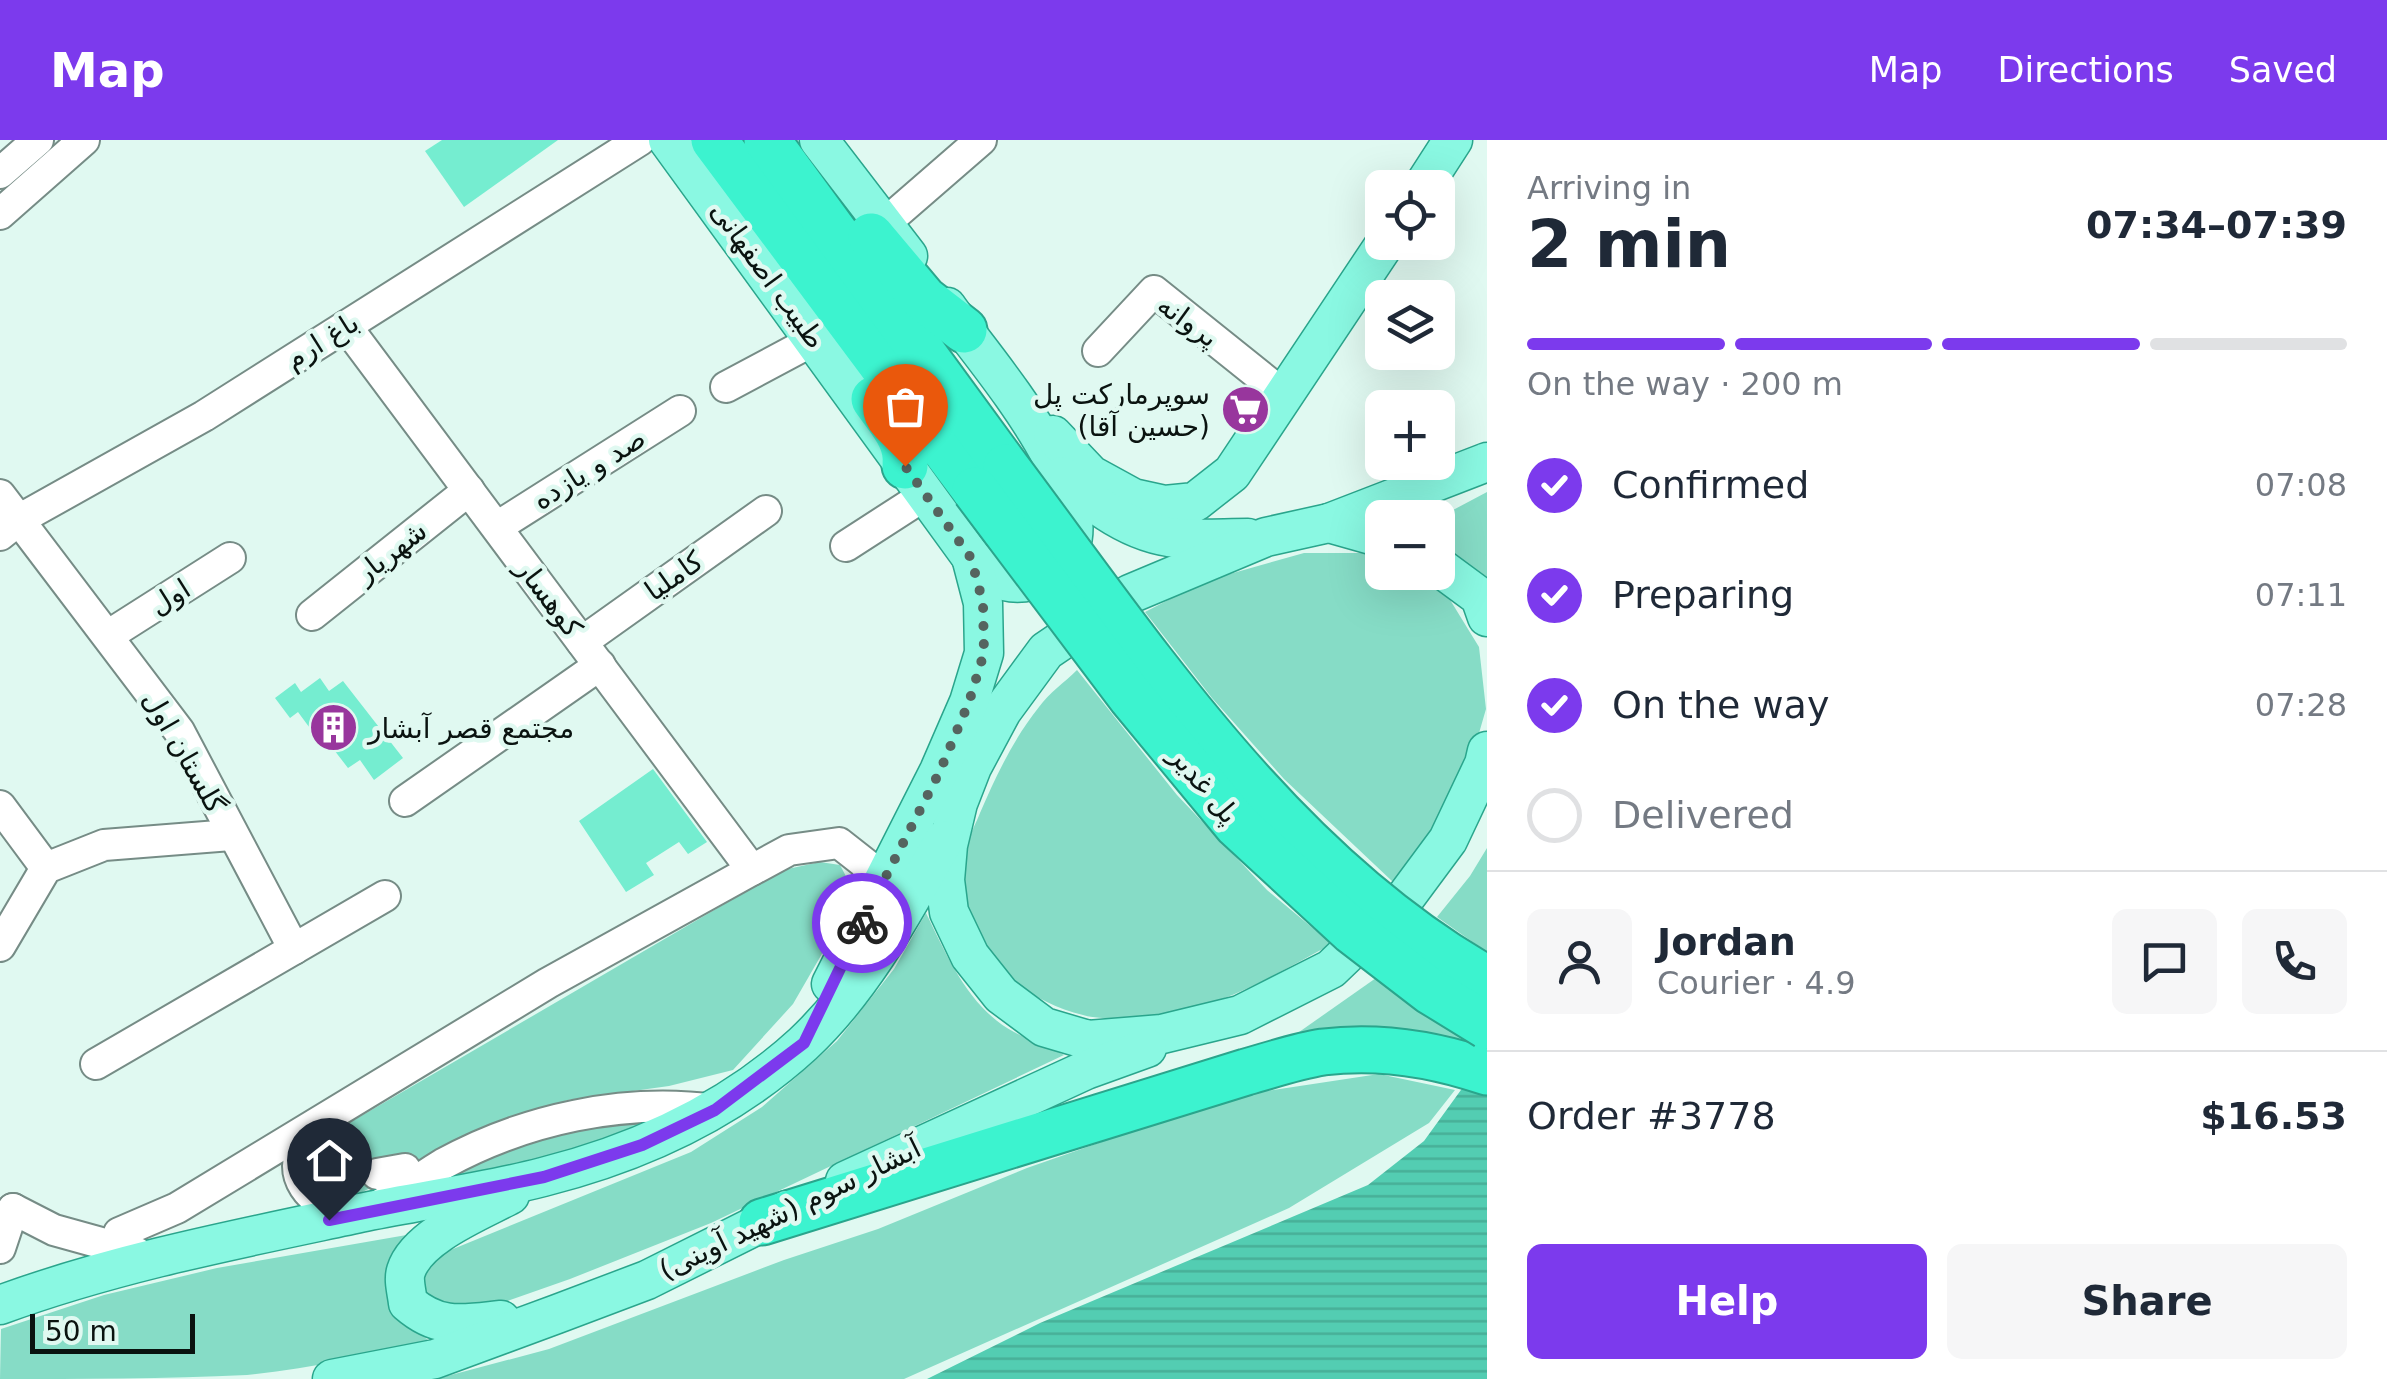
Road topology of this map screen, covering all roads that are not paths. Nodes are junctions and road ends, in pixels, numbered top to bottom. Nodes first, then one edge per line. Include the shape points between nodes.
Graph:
1 (38, 140) edge
2 (84, 140) edge
3 (640, 140) edge
4 (668, 140) edge
5 (704, 140) edge
6 (714, 140) edge
7 (767, 140) edge
8 (788, 140) edge
9 (819, 140) edge
10 (981, 140) edge
11 (1453, 140) edge
12 (1434, 170) edge
13 (0, 173) edge
14 (0, 214) edge
15 (883, 225) junction
16 (1374, 260) edge
17 (346, 326) junction
18 (964, 330) junction
19 (814, 340) junction
20 (1098, 351) dead end
21 (726, 388) dead end
22 (1009, 390) junction
23 (1285, 396) junction
24 (680, 411) dead end
25 (1487, 462) edge
26 (1061, 475) junction
27 (990, 479) junction
28 (915, 480) junction
29 (469, 490) junction
30 (0, 495) edge
31 (766, 511) dead end
32 (1328, 523) junction
33 (10, 527) edge
34 (497, 527) junction
35 (1365, 533) edge
36 (1266, 538) junction
37 (846, 546) dead end
38 (230, 558) dead end
39 (971, 558) junction
40 (1455, 579) edge
41 (312, 615) dead end
42 (1487, 616) edge
43 (109, 635) junction
44 (591, 654) junction
45 (1486, 758) edge
46 (405, 801) dead end
47 (0, 806) edge
48 (953, 824) junction
49 (231, 834) junction
50 (46, 868) junction
51 (752, 870) junction
52 (386, 896) dead end
53 (874, 900) junction
54 (0, 946) edge
55 (294, 950) junction
56 (1487, 979) edge
57 (1240, 1015) junction
58 (1487, 1026) edge
59 (804, 1043) junction
60 (96, 1064) dead end
61 (1487, 1072) edge
62 (715, 1110) junction
63 (309, 1129) junction
64 (378, 1174) dead end
65 (544, 1177) junction
66 (414, 1182) junction
67 (7, 1197) edge
68 (364, 1212) junction
69 (762, 1222) junction
70 (118, 1233) dead end
71 (0, 1248) edge
72 (158, 1259) junction
73 (0, 1305) edge
74 (557, 1314) junction
75 (332, 1379) edge

1 - 13 street
2 - 14 street
3 - 17 street, باغ ارم
4 - 19 main road, طبیب اصفهانی
5 - 28 highway via 717,180 901,437
6 - 27 highway
7 - 27 highway
8 - 18 highway via 924,299
9 - 15 main road
10 - 15 street
11 - 12 main road
15 - 18 main road
16 - 23 main road
17 - 29 street, کوهسار
17 - 33 street, باغ ارم
18 - 22 main road
19 - 21 street
19 - 28 main road, طبیب اصفهانی
20 - 23 street, پروانه via 1154,290
22 - 23 main road via 1091,475 1133,498 1165,505 1195,502 1232,473
22 - 26 main road
23 - 36 main road via 1238,496 1243,518
24 - 34 street, صد و یازده
25 - 32 main road
26 - 36 main road via 1100,510 1174,538
26 - 39 main road via 1075,522 1066,558 1053,572 1018,584 983,572
27 - 56 highway, پل غدیر, bridge via 1263,796 1370,899
27 - 58 highway, پل غدیر, bridge via 1131,697 1237,825 1352,931
28 - 37 street
28 - 39 main road, طبیب اصفهانی
29 - 34 street, کوهسار
29 - 41 street, شهریار
30 - 33 street, گلستان اول
31 - 44 street, کاملیا
32 - 35 main road
32 - 36 main road
33 - 43 street, گلستان اول
34 - 44 street, کوهسار
36 - 48 main road via 1130,594 1046,650 1002,710 972,767
38 - 43 street, اول
39 - 53 main road via 983,603 984,653 940,771
40 - 42 main road via 1480,597
43 - 49 street, گلستان اول via 179,731
44 - 46 street, کاملیا
44 - 51 street, کوهسار
45 - 57 main road via 1448,840 1406,898 1331,969
47 - 50 street
48 - 57 main road via 948,912 970,956 1001,995 1044,1027 1088,1040 1162,1034
48 - 59 main road via 862,974
49 - 50 street via 104,845
49 - 55 street, گلستان اول
50 - 54 street
51 - 53 street via 790,850 839,844 867,865
51 - 63 street
52 - 55 street
53 - 59 main road
55 - 60 street
57 - 69 main road, آبشار سوم (شهید آوینی) via 1086,1070
59 - 62 main road
61 - 69 highway via 1428,1055 1322,1052
62 - 65 main road via 642,1145
62 - 66 street via 619,1106 486,1144
63 - 68 street via 298,1166 306,1190 327,1208
63 - 70 street via 177,1208
64 - 66 street via 405,1169
65 - 68 main road
65 - 74 main road via 440,1234 418,1250 405,1273 408,1303 426,1318 453,1324
66 - 68 street
67 - 71 street
67 - 72 street via 54,1230
68 - 72 main road
69 - 74 main road, آبشار سوم (شهید آوینی) via 646,1280
72 - 73 main road
74 - 75 main road, آبشار سوم (شهید آوینی) via 435,1359

